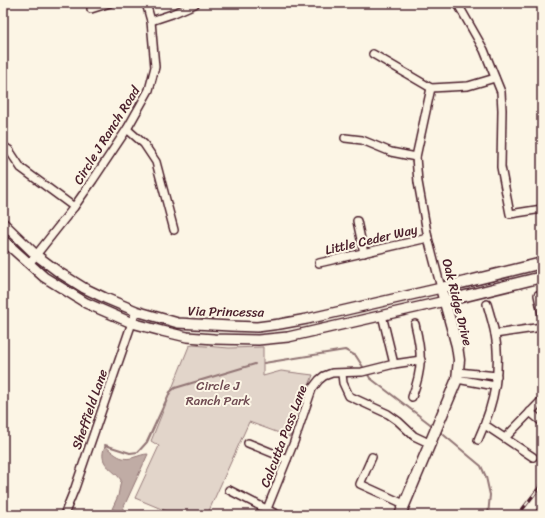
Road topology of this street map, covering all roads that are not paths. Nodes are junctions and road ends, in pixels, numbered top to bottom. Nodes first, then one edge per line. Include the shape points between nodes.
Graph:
1 (110, 3) edge
2 (146, 3) edge
3 (196, 3) edge
4 (459, 6) dead end
5 (90, 10) dead end
6 (151, 21) junction
7 (373, 54) dead end
8 (495, 78) junction
9 (431, 88) junction
10 (127, 129) junction
11 (345, 138) dead end
12 (3, 146) edge
13 (416, 157) junction
14 (74, 207) junction
15 (542, 209) edge
16 (357, 222) dead end
17 (3, 223) edge
18 (174, 230) dead end
19 (428, 238) junction
20 (3, 240) edge
21 (364, 253) junction
22 (36, 255) junction
23 (319, 263) dead end
24 (542, 263) edge
25 (29, 264) junction
26 (542, 277) edge
27 (442, 288) junction
28 (538, 295) dead end
29 (445, 301) junction
30 (487, 304) dead end
31 (136, 310) junction
32 (542, 314) edge
33 (382, 315) junction
34 (132, 323) junction
35 (415, 324) dead end
36 (542, 328) edge
37 (495, 334) junction
38 (421, 360) junction
39 (394, 364) junction
40 (342, 374) junction
41 (457, 375) junction
42 (497, 376) junction
43 (495, 386) junction
44 (412, 396) dead end
45 (542, 400) edge
46 (530, 412) junction
47 (542, 422) edge
48 (485, 425) junction
49 (505, 438) junction
50 (478, 440) dead end
51 (248, 443) dead end
52 (431, 444) junction
53 (372, 457) dead end
54 (533, 458) dead end
55 (287, 459) junction
56 (229, 490) dead end
57 (404, 504) junction
58 (267, 509) junction
59 (64, 515) edge
60 (278, 515) edge
61 (400, 515) edge

1 - 5 street
2 - 6 street, Circle J Ranch Road
3 - 6 street
4 - 8 street via 484,50
6 - 10 street, Circle J Ranch Road via 156,67 149,90
7 - 9 street
8 - 9 street via 468,86
8 - 15 street via 501,92 501,167 510,214
9 - 13 street, Oak Ridge Drive
10 - 14 street, Circle J Ranch Road
10 - 18 street via 144,144 156,162
11 - 13 street via 362,140 391,152
12 - 14 street via 9,150 21,168
13 - 19 street, Oak Ridge Drive
14 - 22 street, Circle J Ranch Road
16 - 21 street
17 - 22 street, Via Princessa
19 - 21 street, Little Ceder Way
19 - 27 street, Oak Ridge Drive
20 - 25 street, Via Princessa
21 - 23 street, Little Ceder Way
22 - 25 street, Circle J Ranch Road
22 - 31 street, Via Princessa via 84,288
24 - 27 main road, Via Princessa
25 - 34 street, Via Princessa via 68,292
26 - 29 main road, Via Princessa
27 - 29 main road, Oak Ridge Drive
27 - 31 street, Via Princessa via 306,319 256,327 178,323
28 - 32 street
29 - 33 street, Via Princessa
29 - 41 main road, Oak Ridge Drive via 457,346
30 - 37 street
31 - 34 street, Sheffield Lane
33 - 34 street, Via Princessa via 288,337 258,340 187,337
33 - 39 street
34 - 59 street, Sheffield Lane
35 - 38 street
36 - 37 street
37 - 42 street
38 - 39 street, Calcutta Pass Lane
38 - 44 street via 419,380
39 - 40 street, Calcutta Pass Lane
40 - 52 street via 349,396 388,414 414,436
40 - 55 street, Calcutta Pass Lane via 332,373 324,376 312,389
41 - 42 street
41 - 43 street
41 - 52 main road, Oak Ridge Drive
42 - 43 street
43 - 48 street
45 - 46 street
46 - 47 street
46 - 49 street
48 - 49 street
48 - 50 street
49 - 54 street
51 - 55 street
52 - 57 main road, Oak Ridge Drive
53 - 57 street via 360,484
55 - 58 street, Calcutta Pass Lane
56 - 58 street
57 - 61 main road, Oak Ridge Drive
58 - 60 street

